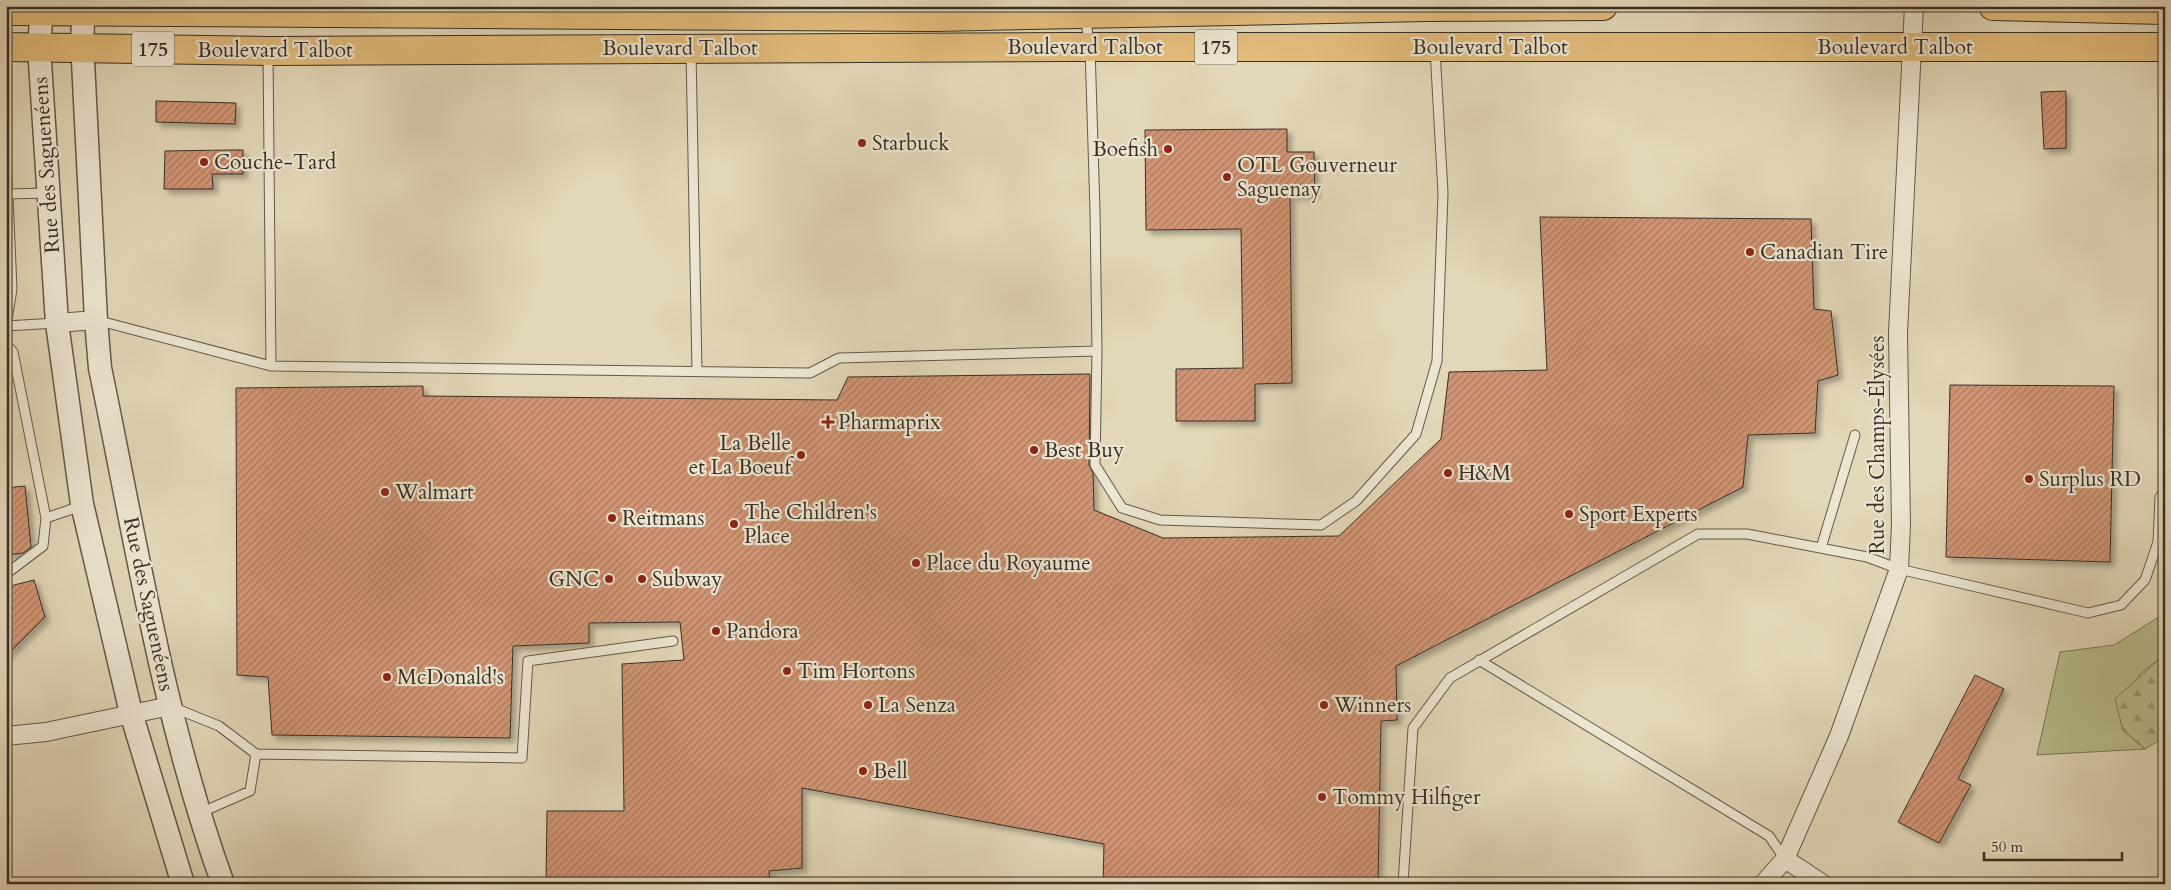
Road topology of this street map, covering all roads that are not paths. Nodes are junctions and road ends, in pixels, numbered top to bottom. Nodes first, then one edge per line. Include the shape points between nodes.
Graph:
1 (1603, 6) edge
2 (1914, 6) edge
3 (1993, 6) edge
4 (42, 9) edge
5 (84, 9) edge
6 (322, 10) edge
7 (376, 10) edge
8 (1084, 10) edge
9 (2165, 10) edge
10 (6, 11) edge
11 (531, 11) edge
12 (2165, 46) edge
13 (6, 47) edge
14 (39, 47) junction
15 (82, 47) junction
16 (1090, 47) junction
17 (1434, 47) junction
18 (1912, 47) junction
19 (691, 48) junction
20 (268, 51) junction
21 (6, 151) edge
22 (47, 193) junction
23 (7, 194) edge
24 (8, 242) edge
25 (9, 289) edge
26 (96, 320) junction
27 (57, 323) junction
28 (6, 327) edge
29 (6, 344) edge
30 (1097, 351) junction
31 (271, 366) junction
32 (697, 371) junction
33 (1855, 435) dead end
34 (2165, 492) edge
35 (82, 506) junction
36 (46, 518) junction
37 (1821, 548) junction
38 (1900, 569) junction
39 (6, 574) edge
40 (673, 641) dead end
41 (1479, 660) junction
42 (170, 706) junction
43 (131, 713) junction
44 (6, 736) edge
45 (256, 754) junction
46 (200, 813) junction
47 (1785, 859) junction
48 (183, 884) edge
49 (223, 884) edge
50 (1403, 884) edge
51 (1764, 884) edge
52 (1823, 884) edge

1 - 8 main road, Boulevard Talbot / 175
2 - 18 street, Rue des Champs-Élysées
3 - 9 main road
4 - 5 main road, Boulevard Talbot / 175
4 - 10 main road, Boulevard Talbot / 175
4 - 14 street, Rue des Saguenéens
5 - 6 main road, Boulevard Talbot / 175
5 - 15 street, Rue des Saguenéens
6 - 7 main road, Boulevard Talbot / 175
7 - 11 main road, Boulevard Talbot / 175
8 - 11 main road, Boulevard Talbot / 175 via 935,18
8 - 16 lane
12 - 18 main road, Boulevard Talbot / 175
13 - 14 main road, Boulevard Talbot / 175
14 - 15 main road, Boulevard Talbot / 175
14 - 22 street, Rue des Saguenéens
15 - 20 main road, Boulevard Talbot / 175
15 - 26 street, Rue des Saguenéens
16 - 17 main road, Boulevard Talbot / 175
16 - 19 main road, Boulevard Talbot / 175
16 - 30 lane
17 - 18 main road, Boulevard Talbot / 175
17 - 30 lane via 1443,193 1437,361 1416,434 1356,501 1321,526 1160,520 1122,508 1095,465
18 - 38 street, Rue des Champs-Élysées via 1898,333
19 - 20 main road, Boulevard Talbot / 175
19 - 32 lane
20 - 31 lane
21 - 23 lane
22 - 23 lane
22 - 27 street, Rue des Saguenéens
23 - 24 lane
24 - 25 lane
25 - 28 lane
26 - 27 street
26 - 31 lane
26 - 42 street, Rue des Saguenéens via 100,368
27 - 28 lane
27 - 35 street, Rue des Saguenéens
29 - 36 lane via 13,352
30 - 32 lane via 839,358 810,373
31 - 32 lane
33 - 37 lane
34 - 38 lane via 2160,497 2158,542 2145,580 2121,605 2088,613
35 - 36 lane
35 - 43 street, Rue des Saguenéens
36 - 39 lane via 43,546
37 - 38 lane via 1866,557
37 - 41 lane via 1746,534 1698,534
38 - 47 street, Rue des Champs-Élysées via 1839,736
40 - 45 lane via 528,662 522,758
41 - 47 lane via 1769,836
41 - 50 lane via 1450,678 1413,728
42 - 43 street
42 - 45 lane via 219,726
42 - 46 street, Rue des Saguenéens
43 - 44 street via 46,732
43 - 48 street, Rue des Saguenéens
45 - 46 lane via 250,792
46 - 49 street, Rue des Saguenéens
47 - 51 street, Rue des Champs-Élysées
47 - 52 street

